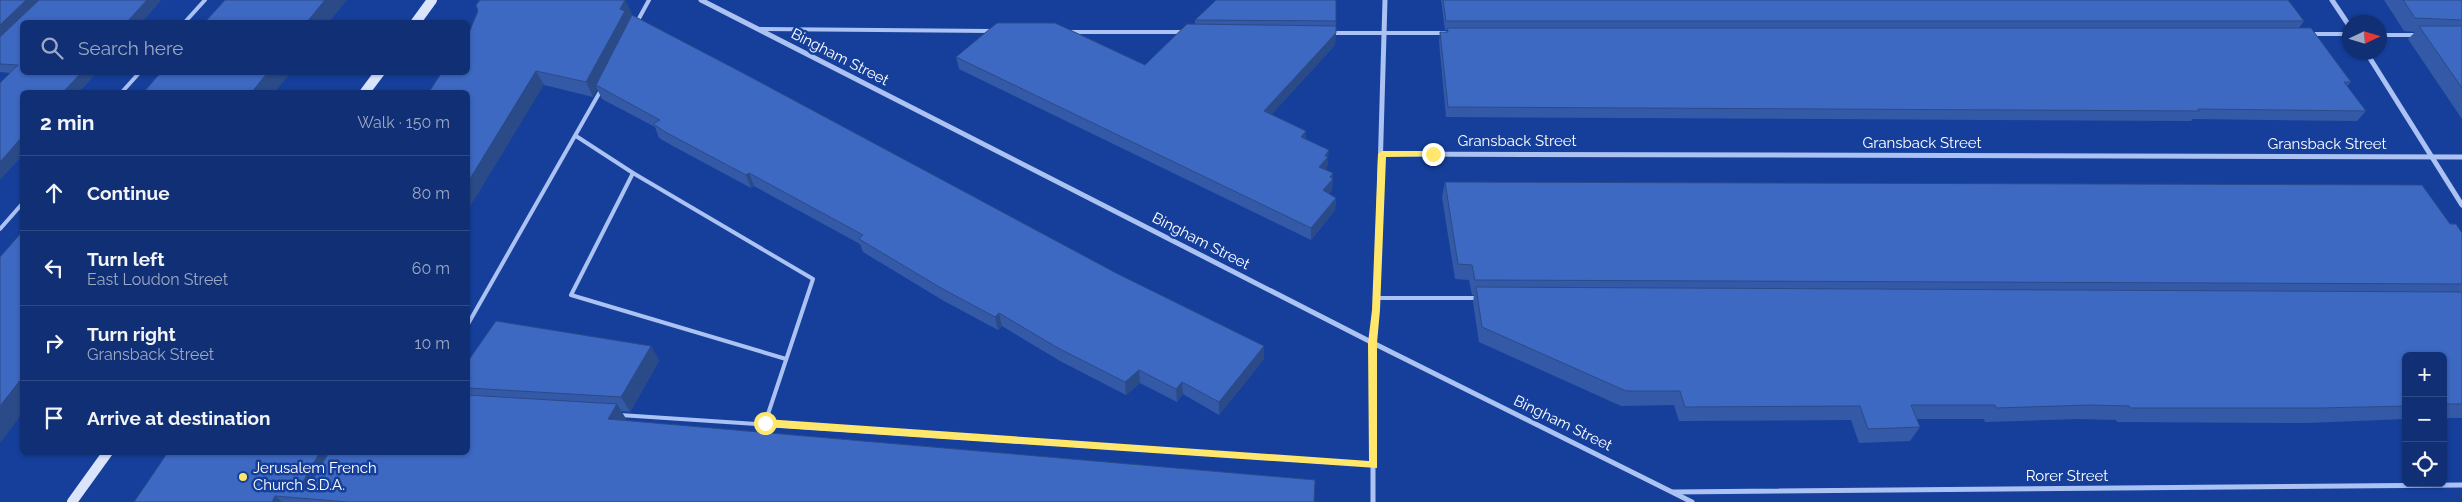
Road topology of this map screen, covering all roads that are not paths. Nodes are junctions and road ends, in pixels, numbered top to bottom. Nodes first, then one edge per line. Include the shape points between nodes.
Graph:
1 (205, 0) edge
2 (432, 0) edge
3 (649, 0) edge
4 (701, 0) edge
5 (1385, 0) edge
6 (2332, 0) edge
7 (2342, 15) edge
8 (187, 20) edge
9 (417, 20) edge
10 (635, 25) edge
11 (758, 29) junction
12 (995, 31) edge
13 (1064, 32) edge
14 (1192, 32) edge
15 (1384, 33) junction
16 (1330, 34) edge
17 (1454, 34) edge
18 (2310, 34) edge
19 (2342, 34) edge
20 (2387, 34) edge
21 (2416, 35) dead end
22 (2371, 60) edge
23 (137, 75) edge
24 (378, 75) edge
25 (603, 85) edge
26 (124, 90) edge
27 (366, 90) edge
28 (576, 136) junction
29 (1382, 154) junction
30 (2432, 156) junction
31 (2462, 157) edge
32 (633, 173) junction
33 (2462, 205) edge
34 (20, 206) edge
35 (0, 229) edge
36 (1376, 298) junction
37 (1486, 298) edge
38 (470, 321) edge
39 (1373, 343) junction
40 (786, 359) junction
41 (616, 415) edge
42 (765, 423) junction
43 (106, 455) edge
44 (1374, 465) junction
45 (2462, 485) edge
46 (1672, 492) junction
47 (72, 502) edge
48 (1373, 502) edge
49 (1692, 502) edge

1 - 8 lane
2 - 9 street
3 - 10 lane
4 - 11 street, Bingham Street
5 - 15 street
6 - 7 street
11 - 12 lane
11 - 39 street, Bingham Street
13 - 14 lane
15 - 16 lane
15 - 17 lane
15 - 29 street
18 - 19 lane
20 - 21 lane
22 - 30 street
23 - 26 lane
24 - 27 street
25 - 28 lane
28 - 32 lane
28 - 38 lane
29 - 30 street, Gransback Street
29 - 36 street
30 - 31 street, Gransback Street
30 - 33 street
32 - 40 lane via 812,279
32 - 40 lane via 571,295
34 - 35 lane
36 - 37 lane
36 - 39 street
39 - 44 street
39 - 46 street, Bingham Street
40 - 42 lane
41 - 42 lane
42 - 44 lane
43 - 47 street
44 - 48 street
45 - 46 street, Rorer Street
46 - 49 street, Bingham Street

